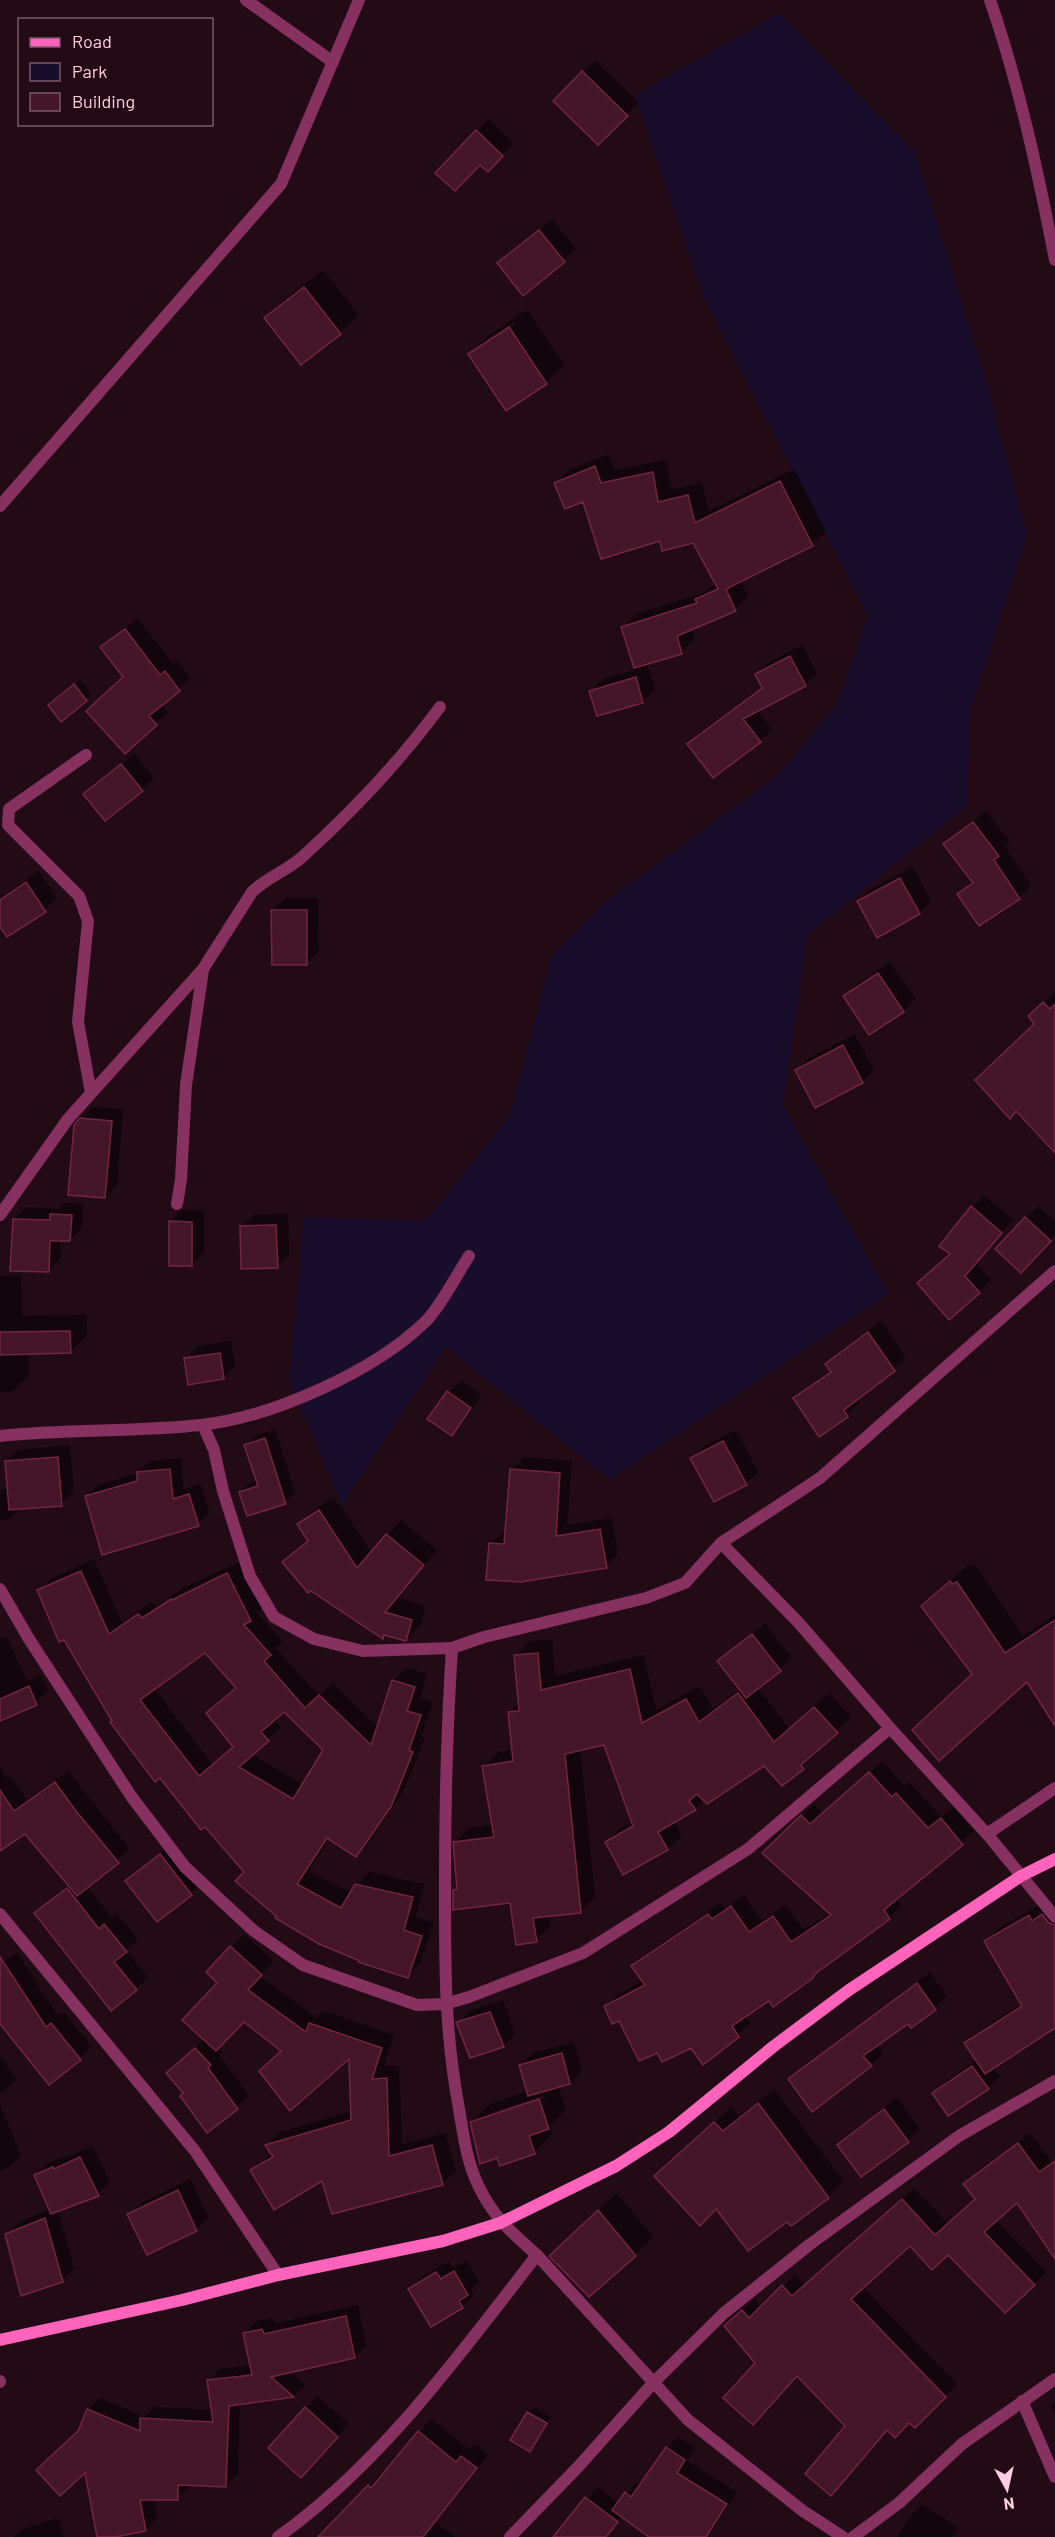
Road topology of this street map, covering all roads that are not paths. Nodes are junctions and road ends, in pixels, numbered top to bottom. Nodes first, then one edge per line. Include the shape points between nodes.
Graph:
1 (246, 0) edge
2 (359, 0) edge
3 (990, 0) edge
4 (333, 62) junction
5 (1055, 260) edge
6 (0, 507) edge
7 (440, 706) dead end
8 (86, 754) dead end
9 (203, 969) junction
10 (91, 1094) junction
11 (177, 1204) dead end
12 (0, 1215) edge
13 (469, 1256) dead end
14 (1055, 1271) edge
15 (203, 1425) junction
16 (0, 1436) edge
17 (721, 1543) junction
18 (0, 1589) edge
19 (452, 1648) junction
20 (890, 1728) junction
21 (1055, 1788) edge
22 (987, 1834) junction
23 (1055, 1859) edge
24 (1021, 1876) junction
25 (0, 1914) edge
26 (1055, 1917) edge
27 (445, 2004) junction
28 (1055, 2081) edge
29 (500, 2223) junction
30 (537, 2255) junction
31 (278, 2276) junction
32 (0, 2340) edge
33 (1055, 2379) edge
34 (654, 2382) junction
35 (1022, 2400) junction
36 (1055, 2477) edge
37 (278, 2537) edge
38 (510, 2537) edge
39 (843, 2537) edge
40 (853, 2537) edge

1 - 4 street
2 - 4 street
3 - 5 street via 1037,167
4 - 6 street via 281,184
7 - 9 street via 419,735 331,830 292,865 252,892
8 - 10 street via 9,809 8,825 79,896 88,921 78,1022
9 - 10 street
9 - 11 street via 186,1085
10 - 12 street via 68,1119
13 - 15 street via 427,1320 382,1355 327,1386 266,1410
14 - 17 street via 820,1479
15 - 16 street
15 - 19 street via 214,1450 250,1576 274,1617 314,1639 363,1651
17 - 19 street via 685,1583 675,1587
17 - 20 street via 798,1622
18 - 27 street via 131,1796 185,1867 236,1915 303,1965 417,2006
19 - 27 street via 446,1785
20 - 22 street
20 - 27 street via 748,1848 656,1909 583,1953
21 - 22 street
22 - 24 street
23 - 24 main road
24 - 26 street
24 - 29 main road via 849,1990 669,2132 616,2166
25 - 31 street via 189,2142
27 - 29 street via 468,2156 478,2186
28 - 34 street via 959,2136 809,2245 723,2313
29 - 30 street
29 - 31 main road via 443,2241
30 - 34 street
30 - 37 street via 391,2437 309,2515
31 - 32 main road
33 - 35 street
34 - 38 street
34 - 39 street via 688,2420 803,2511
35 - 36 street
35 - 40 street via 962,2444 898,2503

